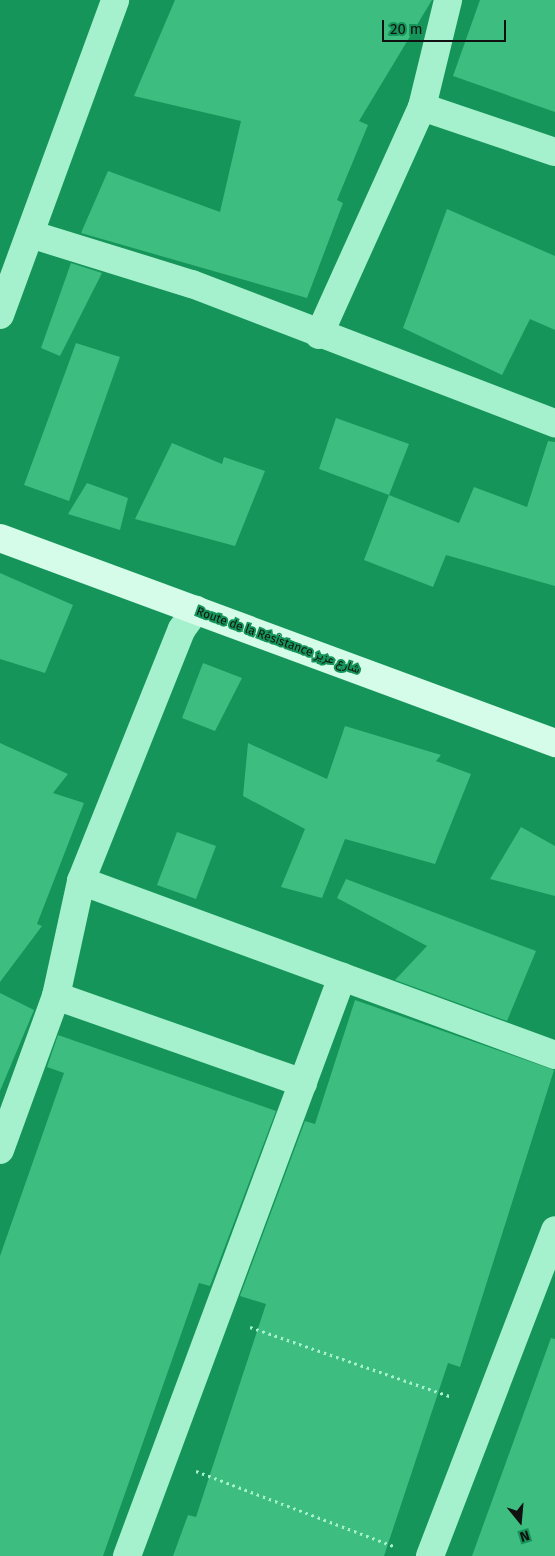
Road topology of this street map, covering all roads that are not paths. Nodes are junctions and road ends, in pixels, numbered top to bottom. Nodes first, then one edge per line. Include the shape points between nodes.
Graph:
1 (115, 0) edge
2 (448, 0) edge
3 (422, 107) junction
4 (555, 152) edge
5 (30, 234) junction
6 (0, 315) edge
7 (319, 335) junction
8 (555, 423) edge
9 (0, 538) edge
10 (196, 610) junction
11 (555, 743) edge
12 (81, 881) junction
13 (342, 977) junction
14 (56, 996) junction
15 (555, 1055) edge
16 (303, 1083) junction
17 (0, 1150) edge
18 (555, 1230) edge
19 (127, 1556) edge
20 (430, 1556) edge

1 - 5 street
2 - 3 street
3 - 4 street
3 - 7 street
5 - 6 street
5 - 7 street via 192,284
7 - 8 street
9 - 10 street, Route de la Résistance شارع عزيز
10 - 11 street, Route de la Résistance شارع عزيز
10 - 12 street via 182,629
12 - 13 street
12 - 14 street
13 - 15 street
13 - 16 street
14 - 16 street
14 - 17 street
16 - 19 street
18 - 20 street

